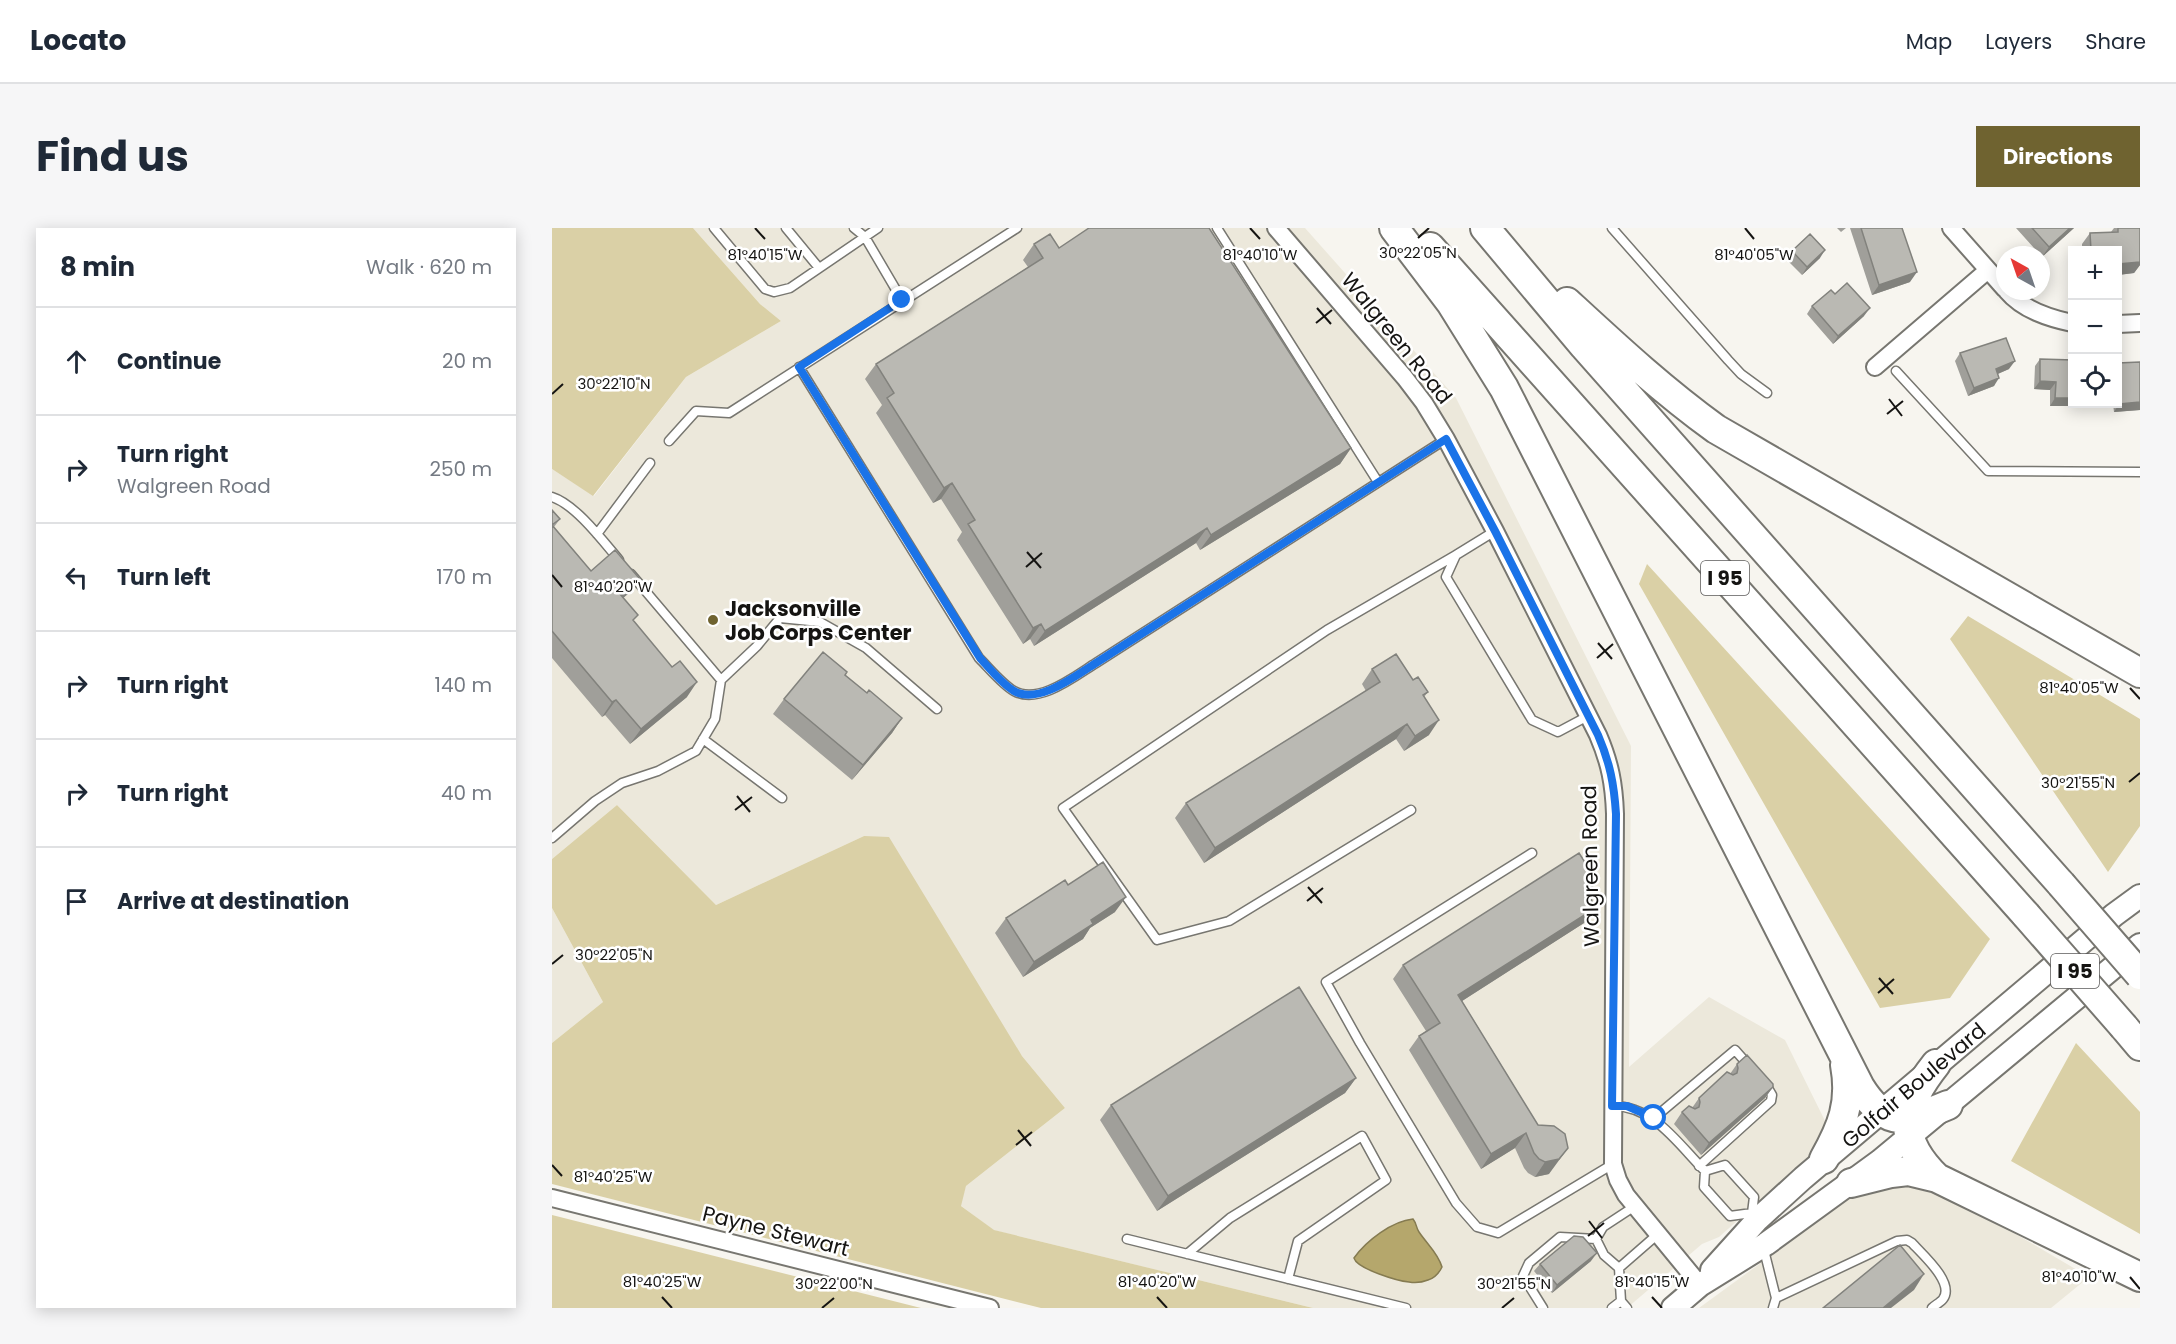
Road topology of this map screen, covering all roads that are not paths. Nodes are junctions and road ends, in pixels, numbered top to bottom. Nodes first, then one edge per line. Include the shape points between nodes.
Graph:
1 (714, 228) edge
2 (786, 228) edge
3 (854, 228) edge
4 (878, 228) edge
5 (1017, 228) edge
6 (1217, 228) edge
7 (1276, 228) edge
8 (1394, 228) edge
9 (1413, 228) edge
10 (1487, 228) edge
11 (1612, 228) edge
12 (1951, 228) edge
13 (865, 237) junction
14 (819, 268) junction
15 (1988, 270) junction
16 (1996, 279) edge
17 (902, 300) junction
18 (2018, 300) edge
19 (2068, 321) edge
20 (2140, 323) edge
21 (2122, 324) edge
22 (799, 367) junction
23 (1875, 367) dead end
24 (1896, 371) dead end
25 (1767, 393) dead end
26 (1446, 439) junction
27 (669, 441) dead end
28 (650, 463) dead end
29 (2140, 472) edge
30 (1378, 482) junction
31 (552, 497) edge
32 (1495, 531) junction
33 (597, 534) junction
34 (1456, 555) junction
35 (2140, 673) edge
36 (721, 680) junction
37 (937, 709) dead end
38 (1588, 716) junction
39 (703, 739) junction
40 (782, 798) dead end
41 (1411, 810) dead end
42 (552, 838) edge
43 (1532, 853) dead end
44 (2140, 896) edge
45 (2140, 945) edge
46 (2140, 975) edge
47 (2132, 1036) edge
48 (1843, 1058) junction
49 (1936, 1064) junction
50 (1754, 1071) edge
51 (1761, 1078) edge
52 (1948, 1105) joint
53 (1612, 1106) junction
54 (1881, 1111) junction
55 (1654, 1118) junction
56 (1909, 1128) junction
57 (1824, 1160) junction
58 (1613, 1164) junction
59 (1702, 1168) junction
60 (1937, 1178) junction
61 (1851, 1183) junction
62 (552, 1198) edge
63 (1635, 1206) junction
64 (1755, 1232) junction
65 (1658, 1234) junction
66 (1127, 1239) dead end
67 (1596, 1239) junction
68 (1187, 1254) junction
69 (1619, 1268) junction
70 (2140, 1277) edge
71 (1288, 1279) junction
72 (1700, 1285) junction
73 (1776, 1298) junction
74 (1624, 1304) edge
75 (1675, 1307) edge
76 (990, 1308) edge
77 (1406, 1308) edge
78 (1543, 1308) edge
79 (1612, 1308) edge
80 (1773, 1308) edge
81 (1932, 1308) edge

1 - 14 lane via 765,289 774,292 790,288
2 - 14 lane
3 - 13 lane
4 - 13 lane
5 - 17 lane
6 - 30 lane
7 - 26 street, Walgreen Road via 1405,378
8 - 48 highway via 1451,303 1504,388
9 - 47 highway, I 95, bridge
10 - 35 highway via 1639,369 1716,429
10 - 46 highway, I 95, bridge via 1592,355
11 - 25 lane via 1741,374
12 - 15 street
13 - 14 lane
13 - 17 lane
15 - 16 street
15 - 23 street
17 - 22 lane
18 - 19 street via 2040,313
20 - 21 street
22 - 27 lane via 729,413 696,411
22 - 30 lane via 980,658 1014,691 1028,696 1043,694 1096,663
24 - 29 lane via 1988,471
26 - 30 lane
26 - 32 street, Walgreen Road
28 - 33 lane
31 - 33 lane
32 - 34 lane
32 - 38 street, Walgreen Road
33 - 36 lane
34 - 38 lane via 1446,577 1532,720 1558,732
34 - 41 lane via 1327,630 1063,808 1157,940 1228,921
36 - 37 lane via 780,618 820,622 866,648
36 - 39 lane via 715,719
38 - 53 street, Walgreen Road via 1609,761 1616,814
39 - 40 lane
39 - 42 lane via 696,750 668,766 622,783
43 - 58 lane via 1326,982 1456,1203 1477,1227 1498,1233
44 - 49 main road, Golfair Boulevard
45 - 52 main road, Golfair Boulevard
48 - 54 highway via 1868,1100
48 - 57 highway via 1848,1103 1840,1131
49 - 54 main road, Golfair Boulevard
49 - 56 highway via 1911,1102
50 - 55 lane via 1734,1050 1677,1104
51 - 59 lane via 1768,1085 1771,1101 1714,1147
52 - 56 highway
53 - 55 lane via 1627,1106
53 - 58 street, Walgreen Road
54 - 56 highway
54 - 57 main road, Golfair Boulevard
55 - 59 lane
56 - 60 highway via 1915,1152
56 - 61 main road, Golfair Boulevard
57 - 64 main road, Golfair Boulevard
58 - 63 street, Walgreen Road
59 - 64 lane via 1704,1187 1730,1216
59 - 64 lane via 1725,1165 1754,1197
60 - 61 highway via 1908,1171
60 - 70 highway
61 - 64 main road, Golfair Boulevard
62 - 76 street, Payne Stewart
63 - 65 street, Walgreen Road
63 - 67 lane via 1603,1227
64 - 72 main road, Golfair Boulevard
64 - 73 lane
65 - 69 lane
65 - 72 street, Walgreen Road
66 - 68 lane
67 - 69 lane via 1604,1255
67 - 78 lane via 1560,1237 1529,1263 1523,1276
68 - 71 lane
68 - 71 lane via 1230,1218 1362,1136 1386,1180 1298,1241
69 - 74 lane
71 - 77 lane
72 - 75 main road, Golfair Boulevard
73 - 80 lane
73 - 81 lane via 1897,1241 1907,1240 1945,1281 1944,1298
74 - 79 lane

